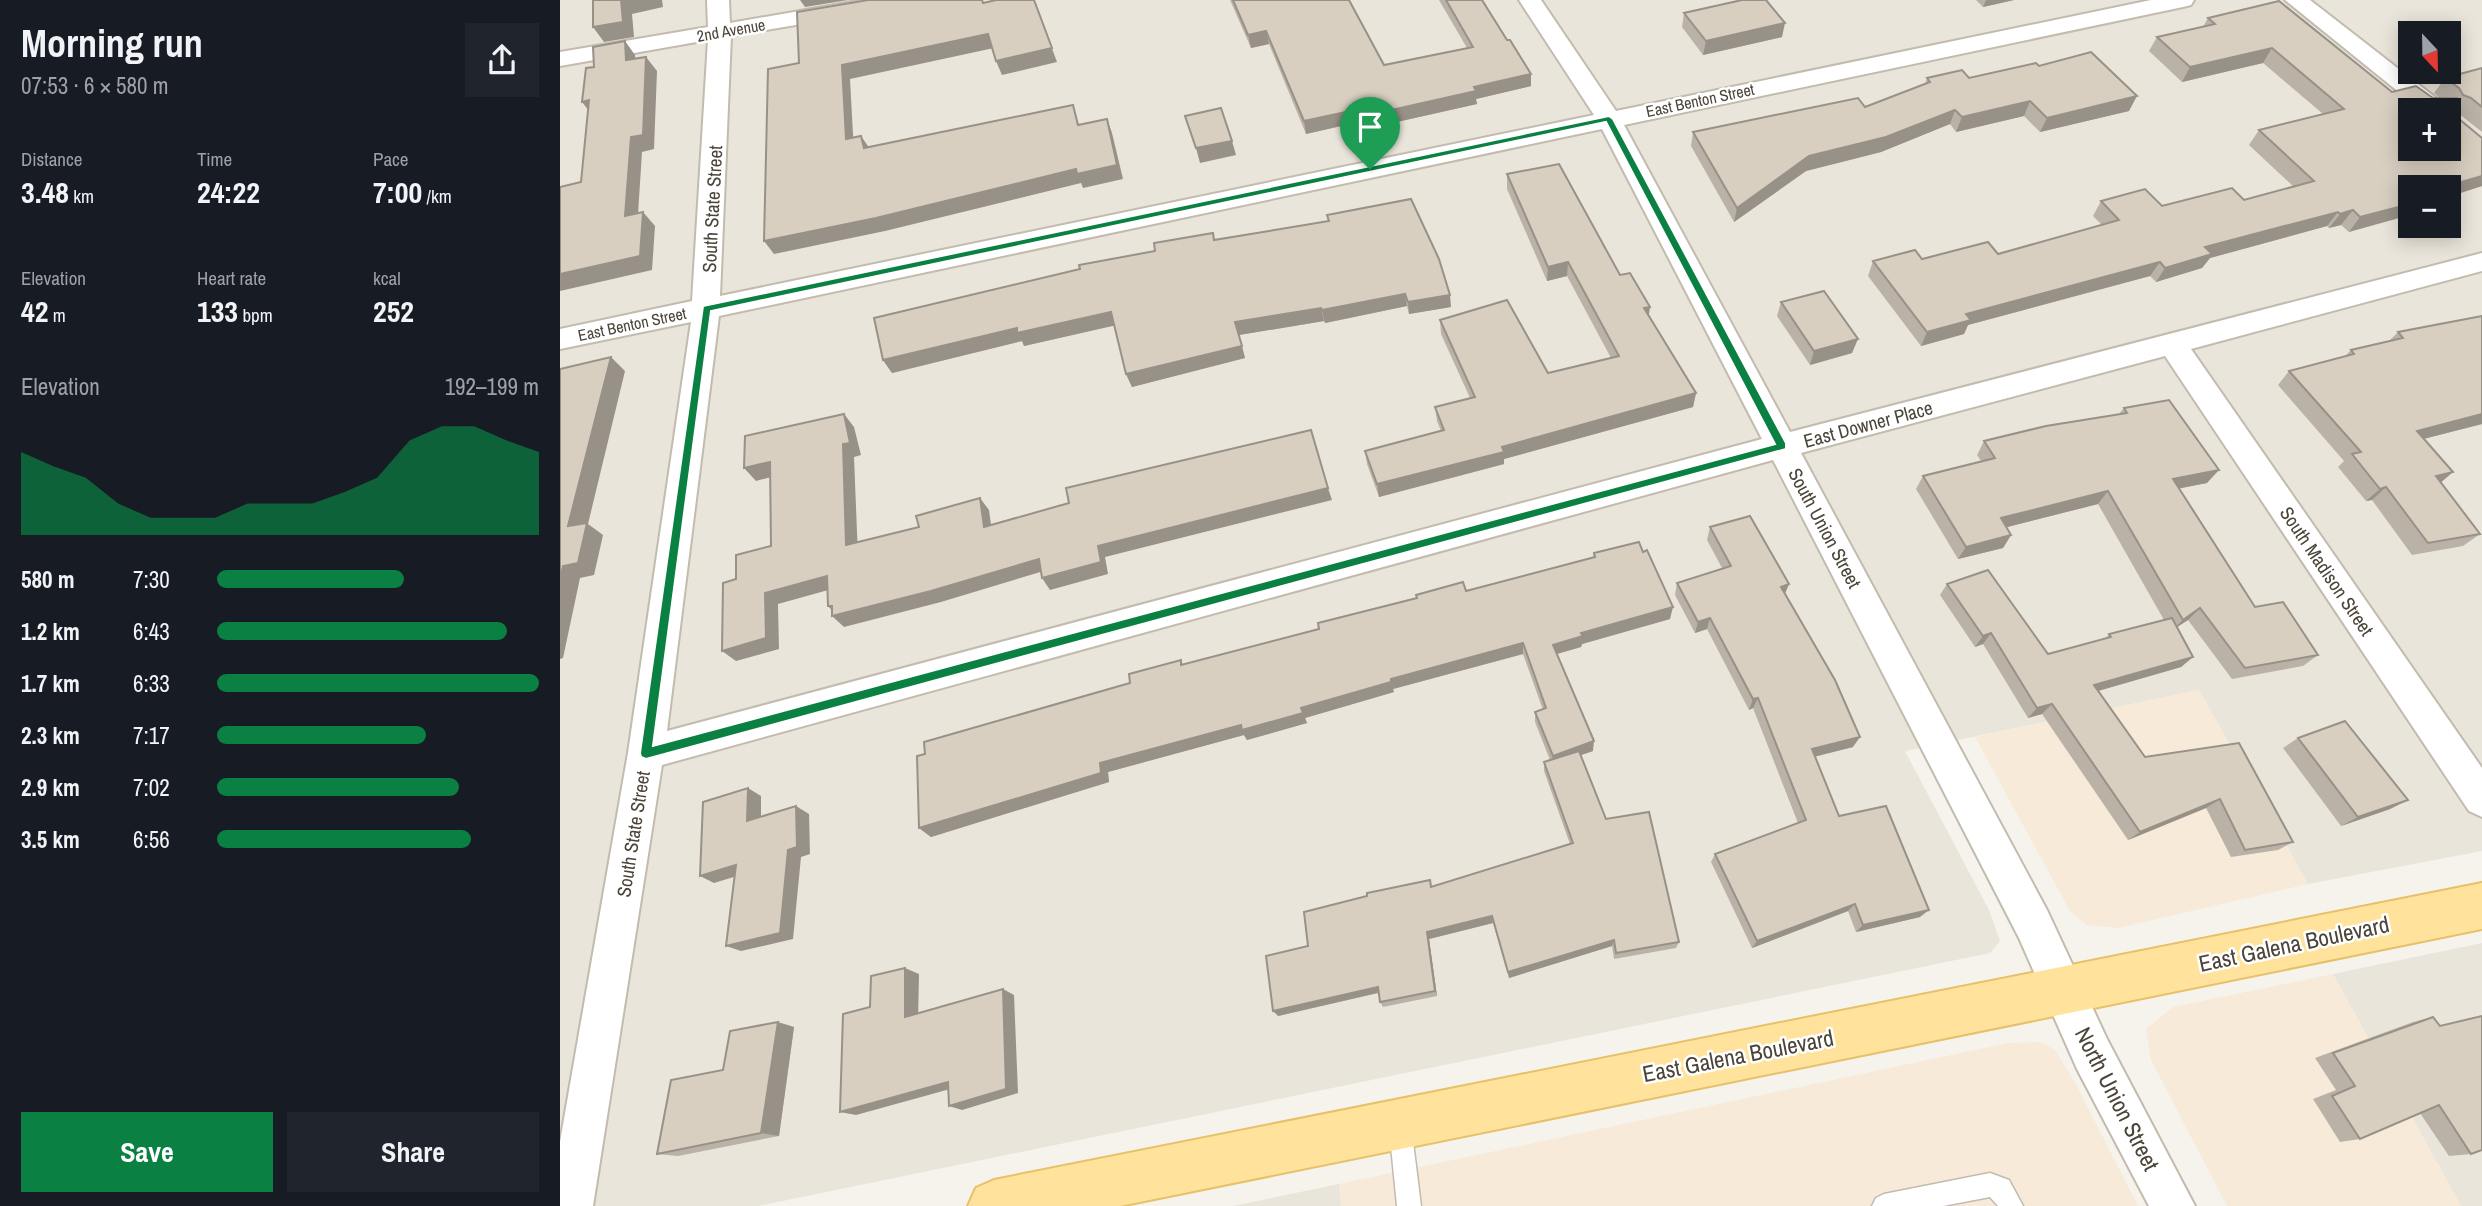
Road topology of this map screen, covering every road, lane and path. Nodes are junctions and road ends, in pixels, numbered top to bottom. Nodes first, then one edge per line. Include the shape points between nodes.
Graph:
1 (718, 0) edge
2 (901, 0) edge
3 (1530, 0) edge
4 (2183, 0) edge
5 (2296, 0) edge
6 (721, 32) junction
7 (560, 59) edge
8 (2420, 98) edge
9 (1609, 119) junction
10 (2482, 262) edge
11 (706, 309) junction
12 (560, 339) edge
13 (2172, 344) junction
14 (1782, 446) junction
15 (646, 753) junction
16 (2482, 799) edge
17 (2482, 906) edge
18 (2063, 991) junction
19 (1399, 1123) junction
20 (1898, 1205) edge
21 (571, 1206) edge
22 (994, 1206) edge
23 (1409, 1206) edge
24 (2011, 1206) edge
25 (2173, 1206) edge

1 - 6 street, South State Street
2 - 6 street, 2nd Avenue
3 - 9 street, South Union Street
4 - 9 street, East Benton Street
5 - 8 street
6 - 7 street, 2nd Avenue
6 - 11 street, South State Street
9 - 11 street, East Benton Street
9 - 14 street, South Union Street
10 - 13 street, East Downer Place
11 - 12 street, East Benton Street
11 - 15 street, South State Street
13 - 14 street, East Downer Place
13 - 16 street, South Madison Street
14 - 15 street, East Downer Place
14 - 18 street, South Union Street via 2033,924
15 - 21 street, South State Street
17 - 18 main road, East Galena Boulevard
18 - 19 main road, East Galena Boulevard
18 - 25 street, North Union Street
19 - 22 main road, East Galena Boulevard
19 - 23 lane
20 - 24 lane via 1990,1185 2001,1188

